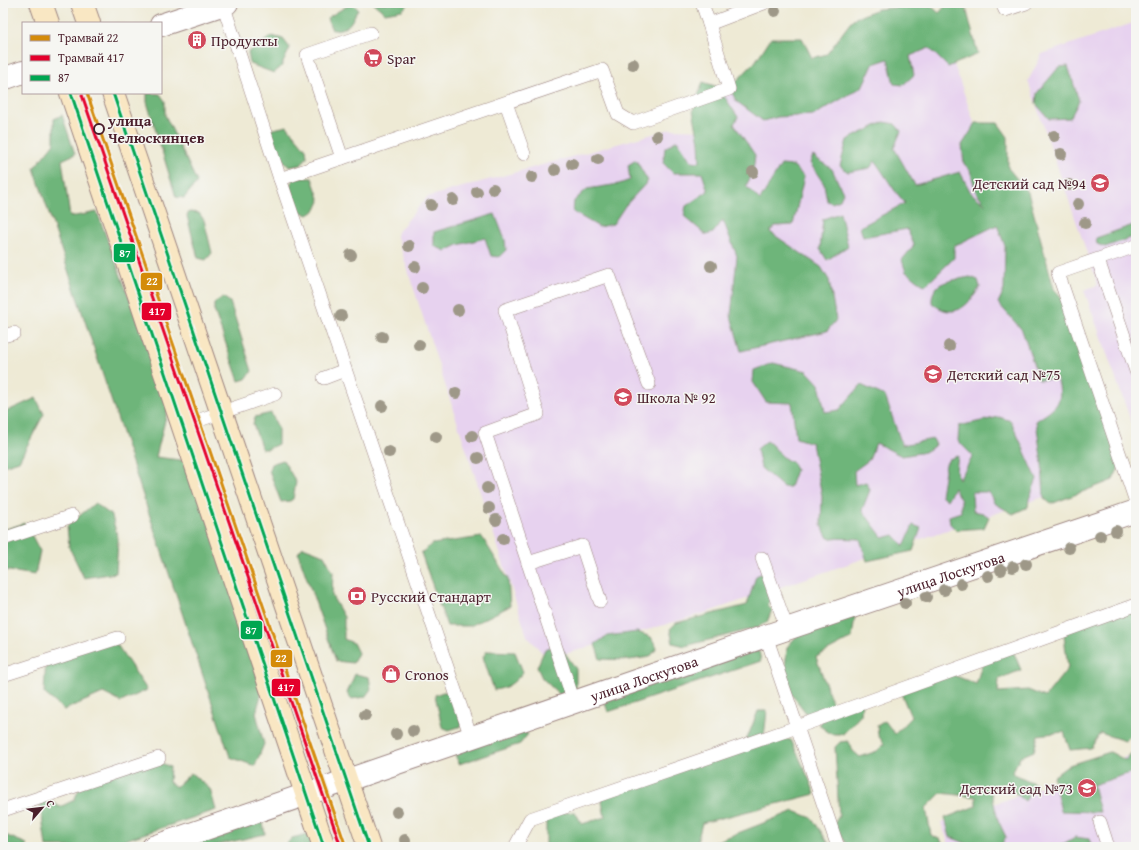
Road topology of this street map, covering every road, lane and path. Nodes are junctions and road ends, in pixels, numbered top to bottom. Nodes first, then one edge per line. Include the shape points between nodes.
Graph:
1 (41, 3) edge
2 (82, 3) edge
3 (702, 3) edge
4 (764, 3) edge
5 (1002, 3) edge
6 (1026, 3) edge
7 (225, 4) edge
8 (48, 22) edge
9 (89, 22) edge
10 (710, 24) junction
11 (162, 25) edge
12 (371, 33) dead end
13 (22, 72) edge
14 (3, 79) edge
15 (71, 94) edge
16 (113, 94) edge
17 (506, 103) junction
18 (524, 154) dead end
19 (342, 158) junction
20 (280, 179) junction
21 (1136, 246) edge
22 (1098, 260) junction
23 (345, 370) junction
24 (1136, 371) edge
25 (324, 378) dead end
26 (648, 384) dead end
27 (275, 394) dead end
28 (221, 413) junction
29 (182, 426) junction
30 (1136, 502) edge
31 (1136, 511) edge
32 (72, 516) dead end
33 (3, 539) edge
34 (762, 558) dead end
35 (528, 563) junction
36 (600, 601) dead end
37 (1136, 605) edge
38 (787, 629) junction
39 (766, 636) junction
40 (118, 638) dead end
41 (3, 675) edge
42 (574, 702) junction
43 (797, 726) junction
44 (471, 737) junction
45 (159, 758) dead end
46 (346, 780) junction
47 (306, 794) junction
48 (3, 810) edge
49 (1100, 822) dead end
50 (153, 847) edge
51 (324, 847) edge
52 (369, 847) edge
53 (514, 847) edge
54 (838, 847) edge
55 (1108, 847) edge

1 - 8 street
2 - 9 street
3 - 10 lane
4 - 10 lane
5 - 6 lane via 1005,10
7 - 11 street
7 - 20 lane
10 - 17 lane via 729,89 633,123 618,114 602,70
12 - 19 lane via 308,55
13 - 14 street
15 - 29 street
16 - 28 street
17 - 18 lane
17 - 19 lane
19 - 20 lane
20 - 23 lane
21 - 22 lane
22 - 24 lane
22 - 30 lane via 1058,273
23 - 25 lane
23 - 44 lane
26 - 35 lane via 609,275 504,310 538,414 485,433
27 - 28 lane
28 - 29 lane
28 - 46 street
29 - 47 street
31 - 38 street, улица Лоскутова
32 - 33 lane
34 - 38 lane
35 - 36 lane via 582,546
35 - 42 lane
37 - 43 lane
38 - 39 street, улица Лоскутова
39 - 42 street, улица Лоскутова
39 - 43 lane
40 - 41 lane
42 - 44 street, улица Лоскутова
43 - 53 lane via 530,819
43 - 54 lane
44 - 46 street, улица Лоскутова
45 - 48 lane
46 - 47 street, улица Лоскутова
46 - 52 street
47 - 50 street, улица Лоскутова
47 - 51 street
49 - 55 lane

